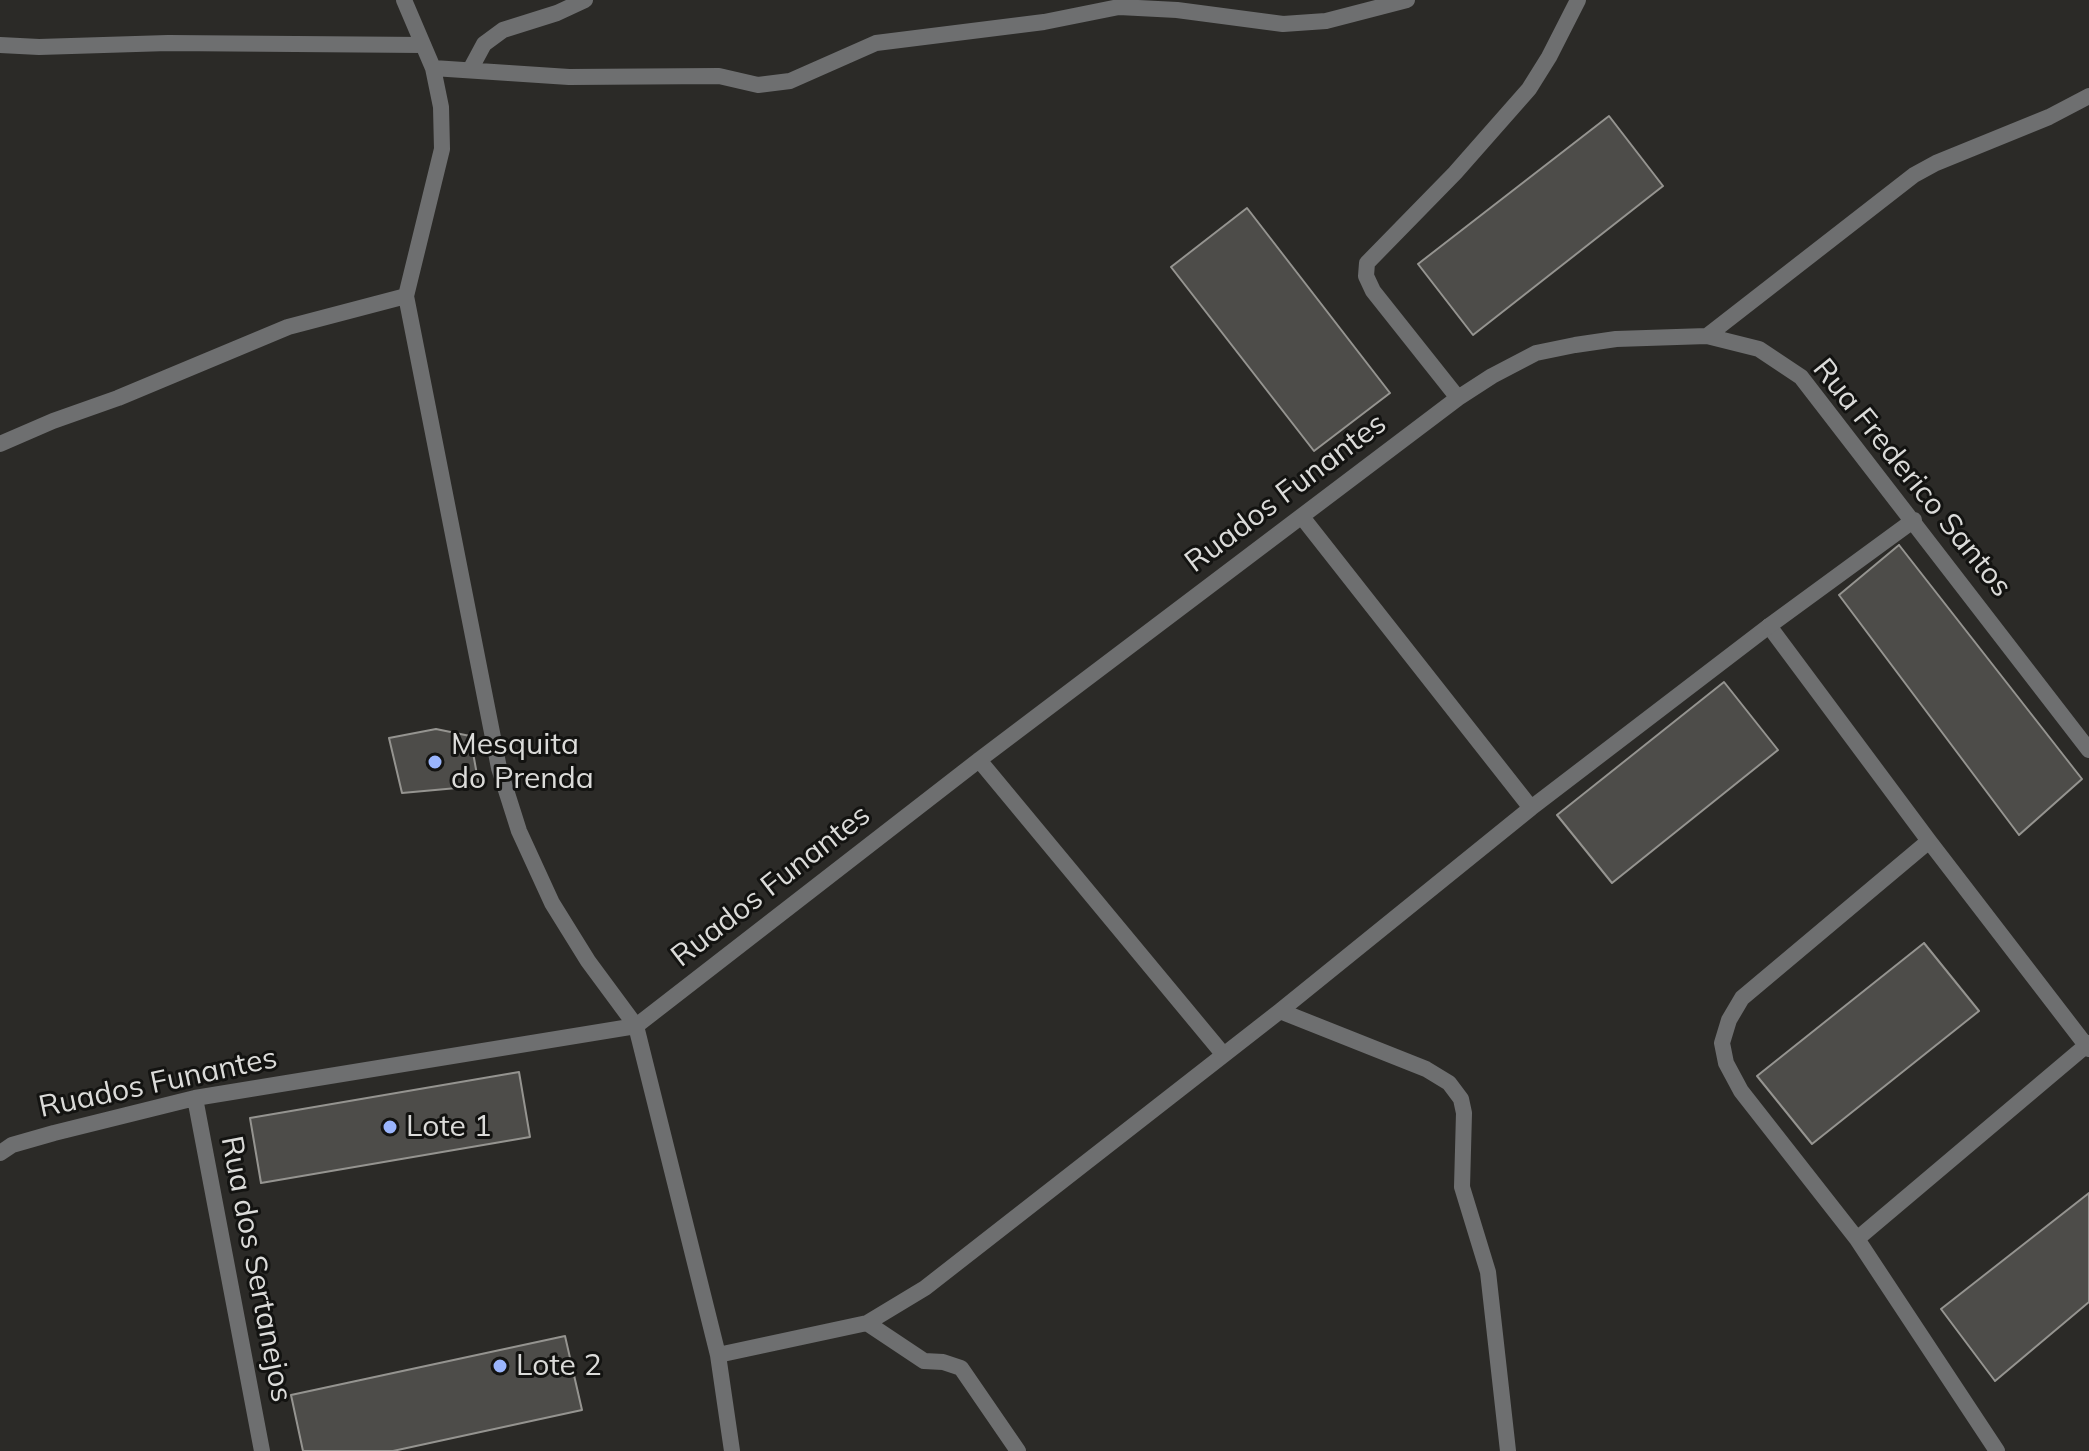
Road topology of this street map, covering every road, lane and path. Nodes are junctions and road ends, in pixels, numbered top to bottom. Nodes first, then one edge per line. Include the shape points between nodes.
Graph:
1 (404, 0) edge
2 (585, 0) edge
3 (1407, 0) edge
4 (1578, 0) edge
5 (0, 45) edge
6 (423, 45) junction
7 (433, 68) junction
8 (470, 70) junction
9 (2089, 96) edge
10 (406, 296) junction
11 (1707, 336) junction
12 (1458, 398) junction
13 (0, 444) edge
14 (1302, 517) junction
15 (1914, 520) junction
16 (1769, 626) junction
17 (2089, 750) edge
18 (979, 760) junction
19 (1531, 808) junction
20 (1929, 841) junction
21 (1280, 1011) junction
22 (636, 1026) junction
23 (2088, 1046) edge
24 (1223, 1054) junction
25 (195, 1098) junction
26 (0, 1153) edge
27 (1857, 1239) junction
28 (867, 1323) junction
29 (718, 1355) junction
30 (262, 1451) edge
31 (732, 1451) edge
32 (1018, 1451) edge
33 (1508, 1451) edge
34 (1997, 1451) edge

1 - 6 street
2 - 8 street via 503,30 484,44
3 - 8 street via 1326,21 1283,24 1119,7 876,43 790,81 758,85 719,76 569,77
4 - 12 street via 1529,89 1367,263 1373,291
5 - 6 street
6 - 7 street
7 - 8 street
7 - 10 street via 442,149
9 - 11 street via 1914,175
10 - 13 street via 288,327
10 - 22 street via 499,768 519,831 552,903
11 - 12 street, Rua Frederico Santos via 1616,339 1536,353
11 - 15 street, Rua Frederico Santos via 1759,349 1801,377
12 - 14 street, Ruados Funantes
14 - 18 street, Ruados Funantes
14 - 19 street
15 - 16 street
15 - 17 street, Rua Frederico Santos
16 - 19 street
16 - 20 street
18 - 22 street, Ruados Funantes
18 - 24 street
19 - 21 street
20 - 23 street
20 - 27 street via 1742,998 1722,1043 1741,1091
21 - 24 street
21 - 33 street via 1426,1069 1449,1083 1461,1099 1462,1187 1488,1272
22 - 25 street, Ruados Funantes
22 - 29 street
23 - 27 street
24 - 28 street via 960,1262
25 - 26 street, Ruados Funantes via 54,1133
25 - 30 street, Rua dos Sertanejos
27 - 34 street
28 - 29 street
28 - 32 street via 924,1361 961,1368
29 - 31 street

